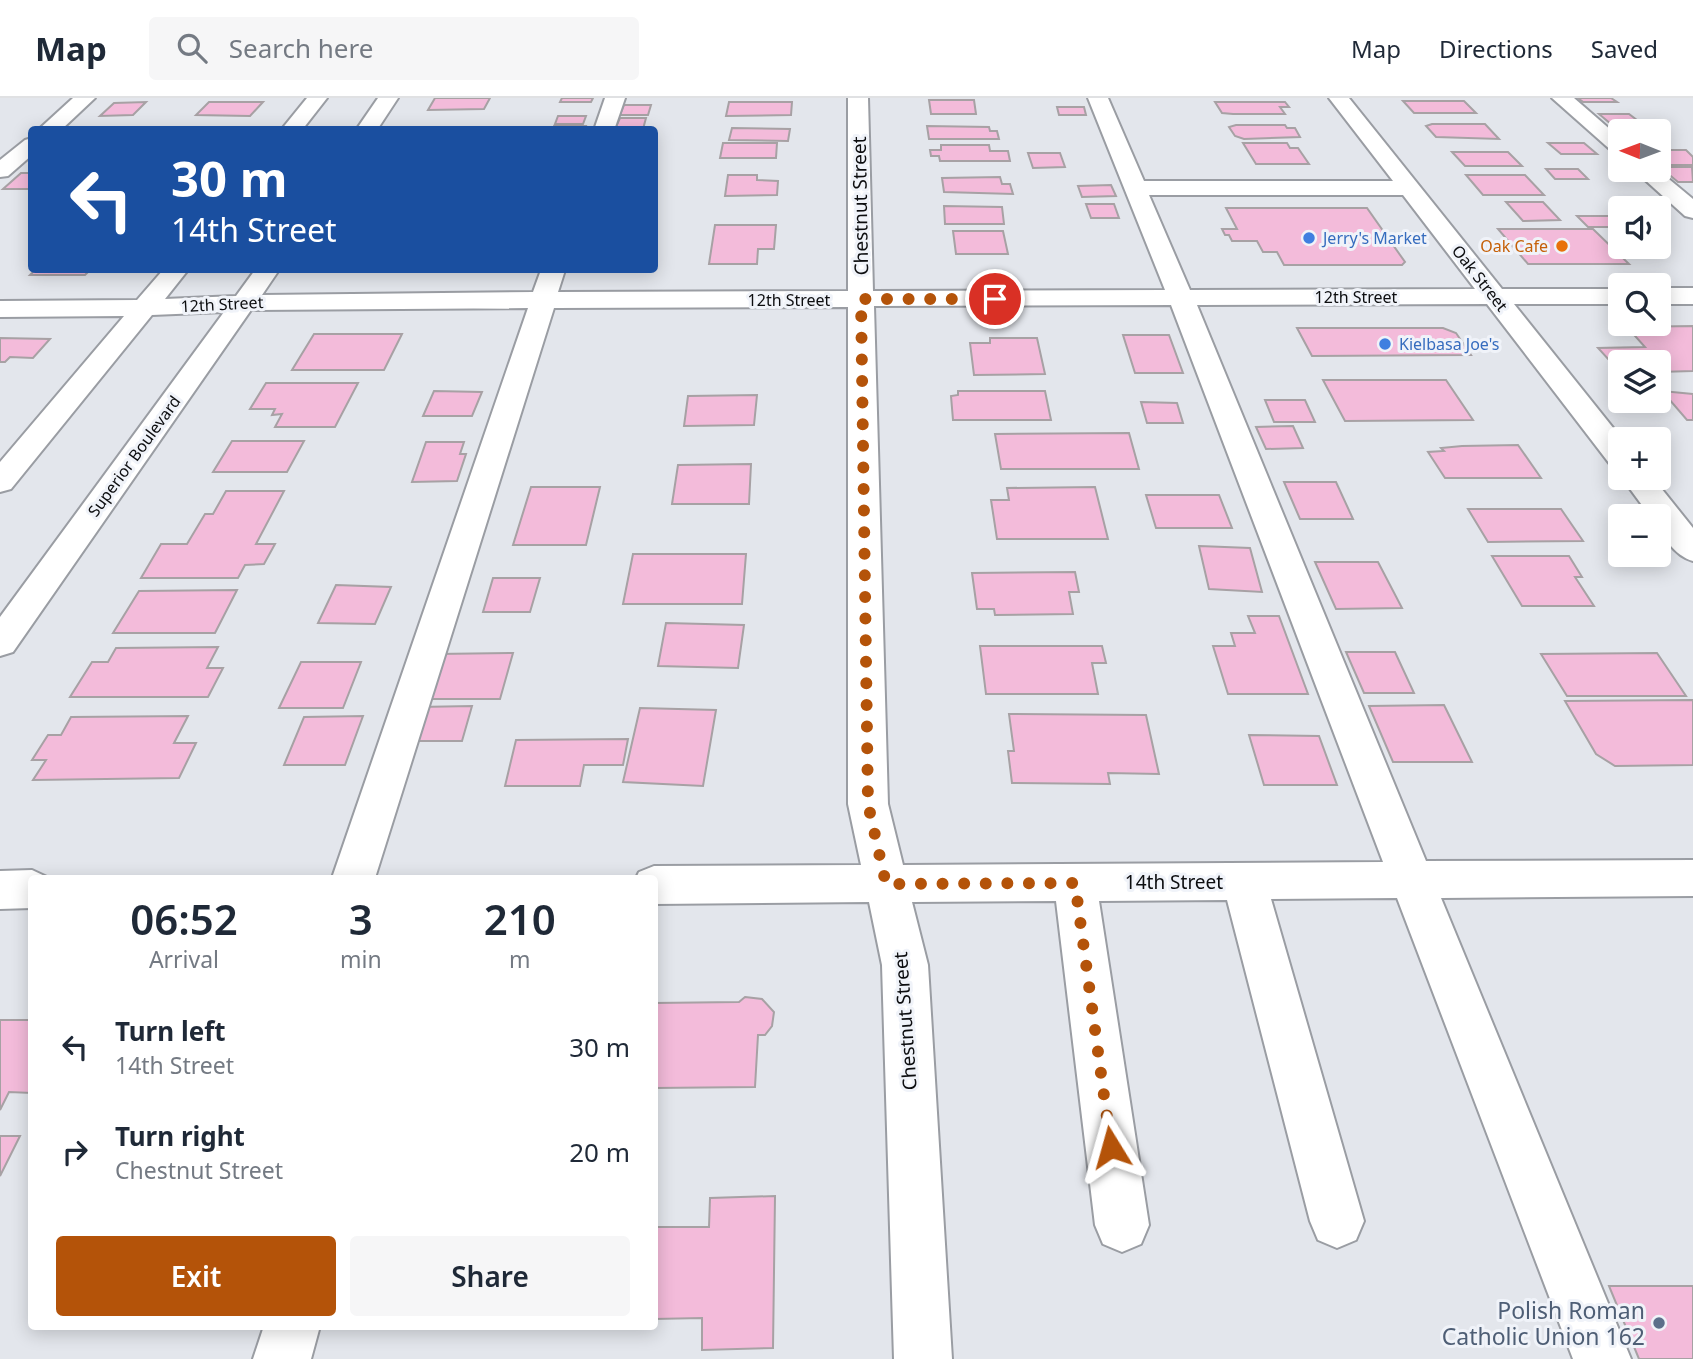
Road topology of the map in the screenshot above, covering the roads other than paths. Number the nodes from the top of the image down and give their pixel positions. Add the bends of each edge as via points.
1 (85, 98) edge
2 (317, 98) edge
3 (388, 98) edge
4 (615, 98) edge
5 (858, 98) edge
6 (1098, 98) edge
7 (1339, 98) edge
8 (1562, 98) edge
9 (53, 126) edge
10 (294, 126) edge
11 (369, 126) edge
12 (605, 126) edge
13 (1608, 138) edge
14 (28, 147) edge
15 (0, 171) edge
16 (1659, 182) edge
17 (1135, 188) junction
18 (1408, 188) junction
19 (1693, 211) edge
20 (173, 273) edge
21 (265, 273) edge
22 (547, 285) edge
23 (1608, 296) edge
24 (1671, 296) edge
25 (1693, 296) edge
26 (1495, 297) junction
27 (1181, 298) junction
28 (861, 299) junction
29 (243, 303) junction
30 (144, 308) junction
31 (0, 309) edge
32 (1608, 442) edge
33 (0, 482) edge
34 (1646, 490) edge
35 (1693, 550) edge
36 (0, 643) edge
37 (355, 875) edge
38 (1693, 878) edge
39 (1412, 880) junction
40 (1244, 882) junction
41 (1075, 883) junction
42 (886, 884) junction
43 (658, 885) edge
44 (0, 890) edge
45 (28, 890) edge
46 (1337, 1221) dead end
47 (1122, 1225) dead end
48 (291, 1330) edge
49 (282, 1359) edge
50 (923, 1359) edge
51 (1602, 1359) edge

1 - 9 street
2 - 10 street
3 - 11 street
4 - 12 street
5 - 28 street, Chestnut Street
6 - 17 street
7 - 18 street, Oak Street
8 - 13 street
14 - 15 street
16 - 19 street
17 - 18 street
17 - 27 street
18 - 26 street, Oak Street
20 - 30 street
21 - 29 street, Superior Boulevard
22 - 28 street, 12th Street
22 - 29 street, 12th Street
22 - 37 street
23 - 26 street, 12th Street
24 - 25 street
26 - 27 street, 12th Street
26 - 32 street, Oak Street
27 - 28 street, 12th Street
27 - 39 street
28 - 42 street, Chestnut Street via 868,804
29 - 30 street, 12th Street
29 - 36 street, Superior Boulevard
30 - 31 street, 12th Street
30 - 33 street
34 - 35 street
38 - 39 street, 14th Street
39 - 40 street, 14th Street
39 - 51 street
40 - 41 street, 14th Street
40 - 46 street
41 - 42 street, 14th Street
41 - 47 street
42 - 43 street, 14th Street
42 - 50 street, Chestnut Street via 905,965
44 - 45 street
48 - 49 street

